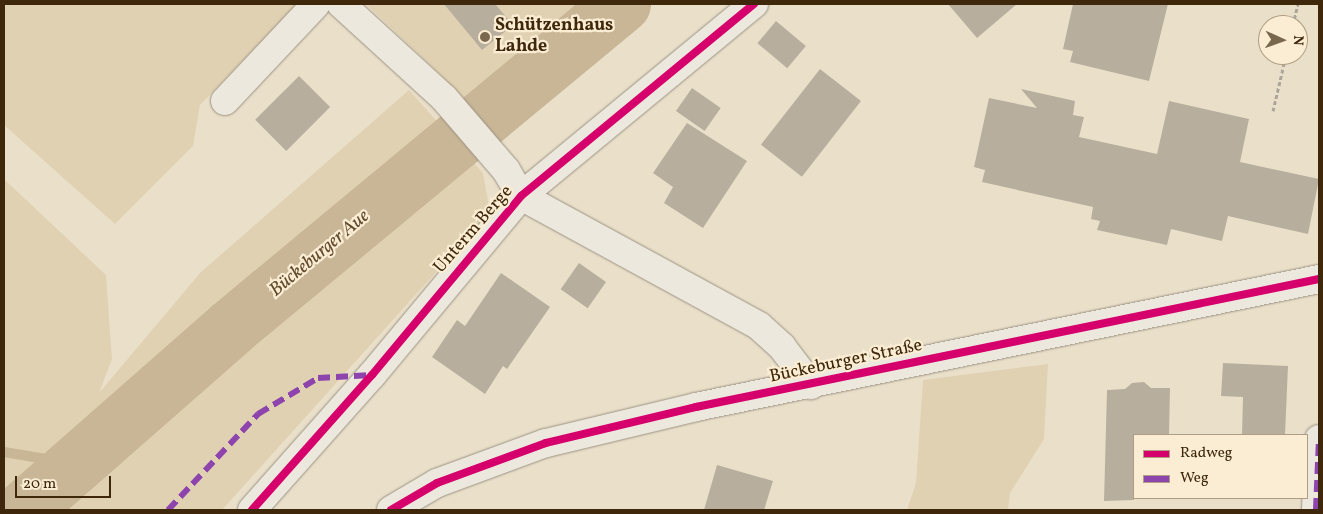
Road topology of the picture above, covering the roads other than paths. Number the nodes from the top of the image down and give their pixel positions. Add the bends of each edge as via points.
1 (316, 4) edge
2 (341, 4) edge
3 (754, 4) edge
4 (225, 101) dead end
5 (521, 196) junction
6 (1319, 279) edge
7 (811, 385) junction
8 (1319, 439) edge
9 (252, 510) edge
10 (391, 510) edge
11 (1316, 510) edge

1 - 4 street
2 - 5 street via 444,98 506,170
3 - 5 street, Unterm Berge
5 - 7 street, Unterm Berge via 759,326 782,347
5 - 9 street, Unterm Berge via 372,374
6 - 7 street, Bückeburger Straße
7 - 10 street, Bückeburger Straße via 696,407 546,443 438,483
8 - 11 street

